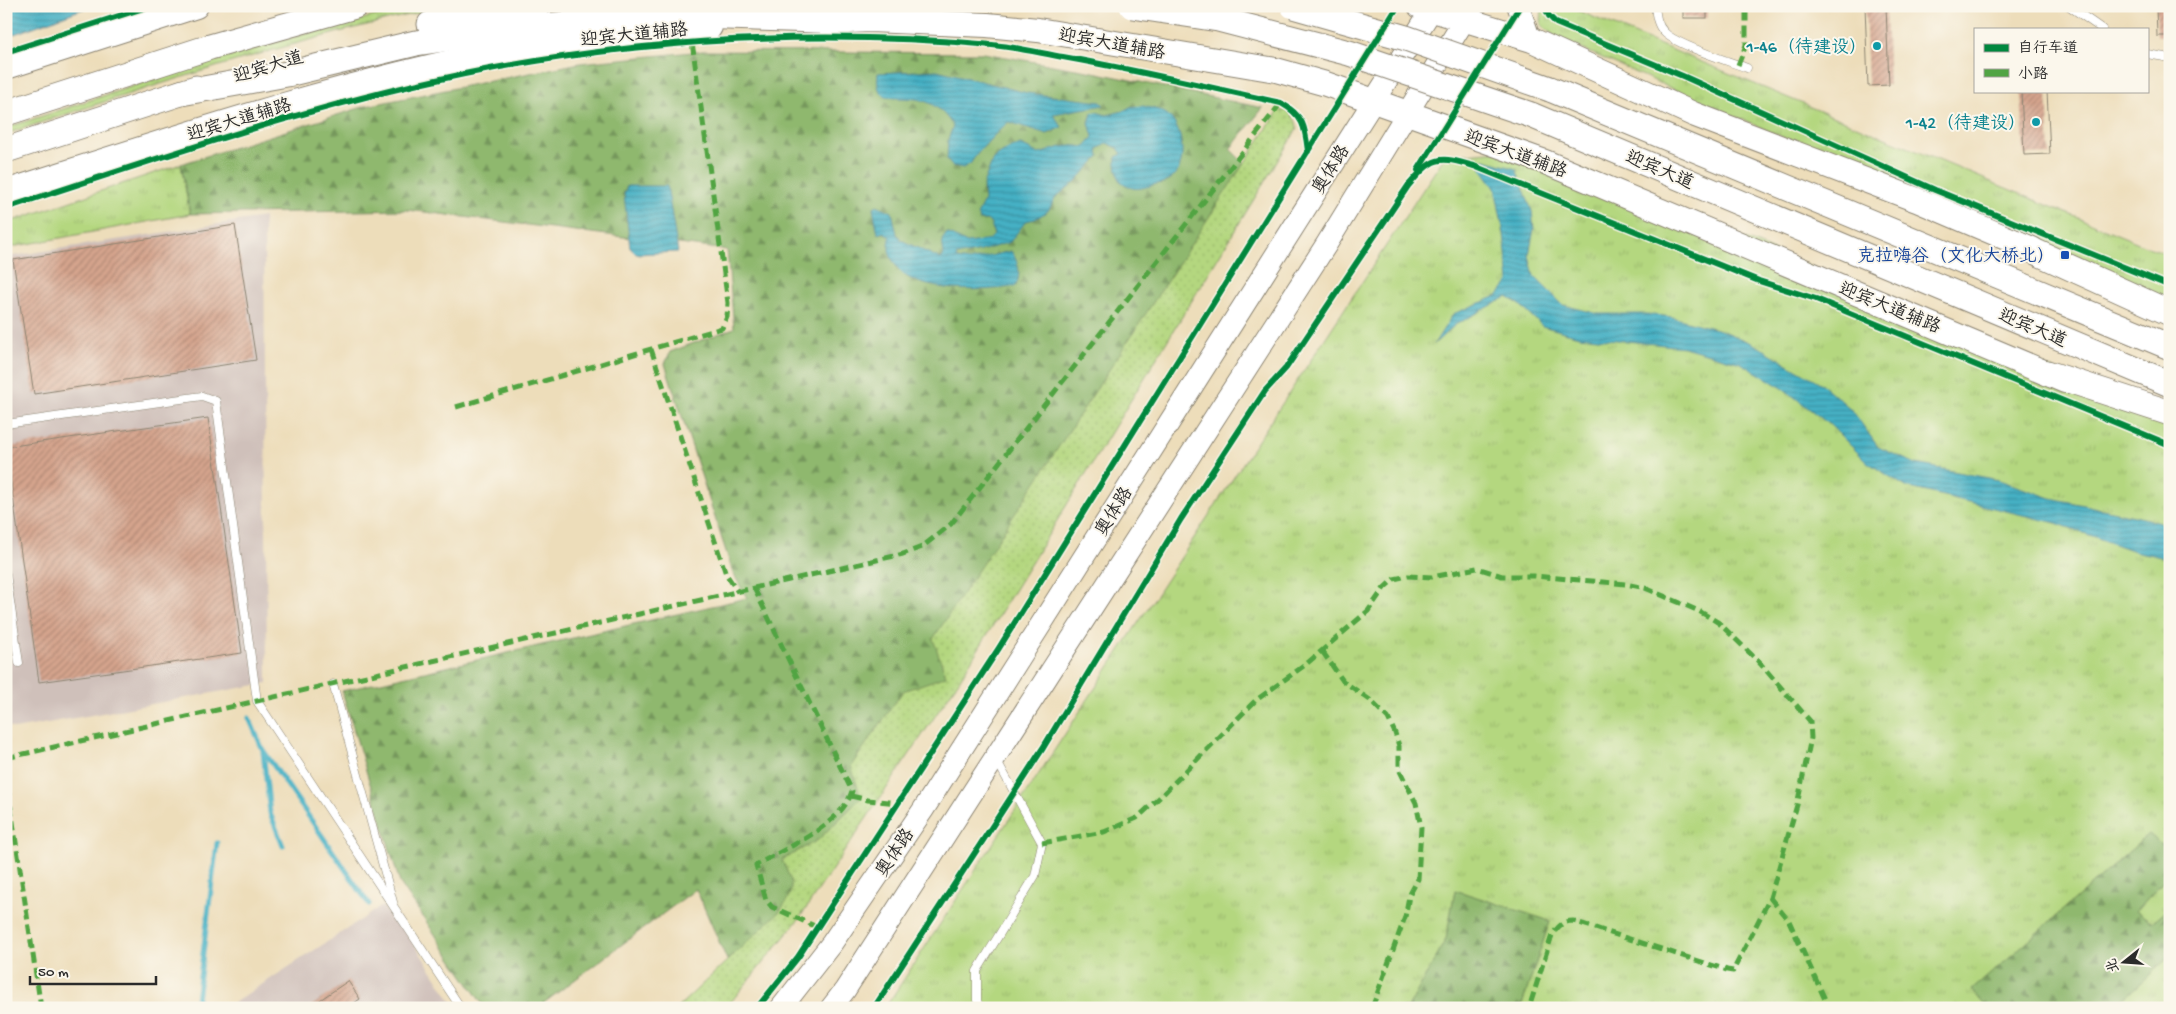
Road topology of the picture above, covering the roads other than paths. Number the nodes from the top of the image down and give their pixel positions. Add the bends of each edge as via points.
1 (196, 6) edge
2 (304, 6) edge
3 (355, 6) edge
4 (537, 6) edge
5 (1132, 6) edge
6 (1294, 6) edge
7 (1518, 6) edge
8 (1655, 6) edge
9 (2069, 6) edge
10 (1429, 7) edge
11 (1469, 13) edge
12 (846, 21) junction
13 (2101, 28) edge
14 (1530, 39) junction
15 (2148, 54) edge
16 (2170, 58) edge
17 (6, 67) edge
18 (1747, 68) dead end
19 (180, 93) junction
20 (1374, 101) junction
21 (6, 113) edge
22 (1406, 113) junction
23 (6, 150) edge
24 (6, 192) edge
25 (2014, 242) junction
26 (2170, 300) edge
27 (2170, 313) edge
28 (2170, 347) edge
29 (2048, 373) junction
30 (2170, 384) edge
31 (2170, 413) edge
32 (6, 424) edge
33 (2170, 425) edge
34 (6, 574) edge
35 (19, 663) dead end
36 (333, 684) dead end
37 (995, 757) junction
38 (395, 909) junction
39 (461, 1008) edge
40 (781, 1008) edge
41 (831, 1008) edge
42 (980, 1008) edge

1 - 17 main road
2 - 21 highway via 93,70
3 - 21 highway, 迎宾大道 via 210,47
4 - 19 highway, 迎宾大道 via 432,24 310,53
5 - 30 highway, 迎宾大道, bridge via 1218,19 1349,53 1531,115
6 - 28 highway, 迎宾大道, bridge via 1406,38 1550,89
7 - 14 main road
8 - 18 lane via 1658,24 1670,36
9 - 13 lane
10 - 11 main road
10 - 20 main road, 奥体路
11 - 14 main road
11 - 22 main road, 奥体路
12 - 19 highway via 699,16 513,29 416,43 287,74
12 - 20 main road, 迎宾大道辅路 via 987,25 1038,30 1276,70
12 - 24 main road, 迎宾大道辅路 via 690,28 509,50 294,101
14 - 25 main road via 1693,114 1917,200
15 - 16 lane
19 - 23 highway, 迎宾大道
20 - 22 main road, 迎宾大道辅路
20 - 40 main road, 奥体路 via 923,810 832,943
22 - 29 main road, 迎宾大道辅路 via 1545,162
22 - 37 main road, 奥体路 via 1322,253
25 - 26 main road
25 - 27 highway
29 - 31 highway
29 - 33 main road, 迎宾大道辅路
32 - 38 lane via 202,396 216,401 257,702
34 - 35 lane
36 - 38 lane
37 - 41 main road, 奥体路
37 - 42 lane via 1042,843 1035,876 977,971
38 - 39 lane

